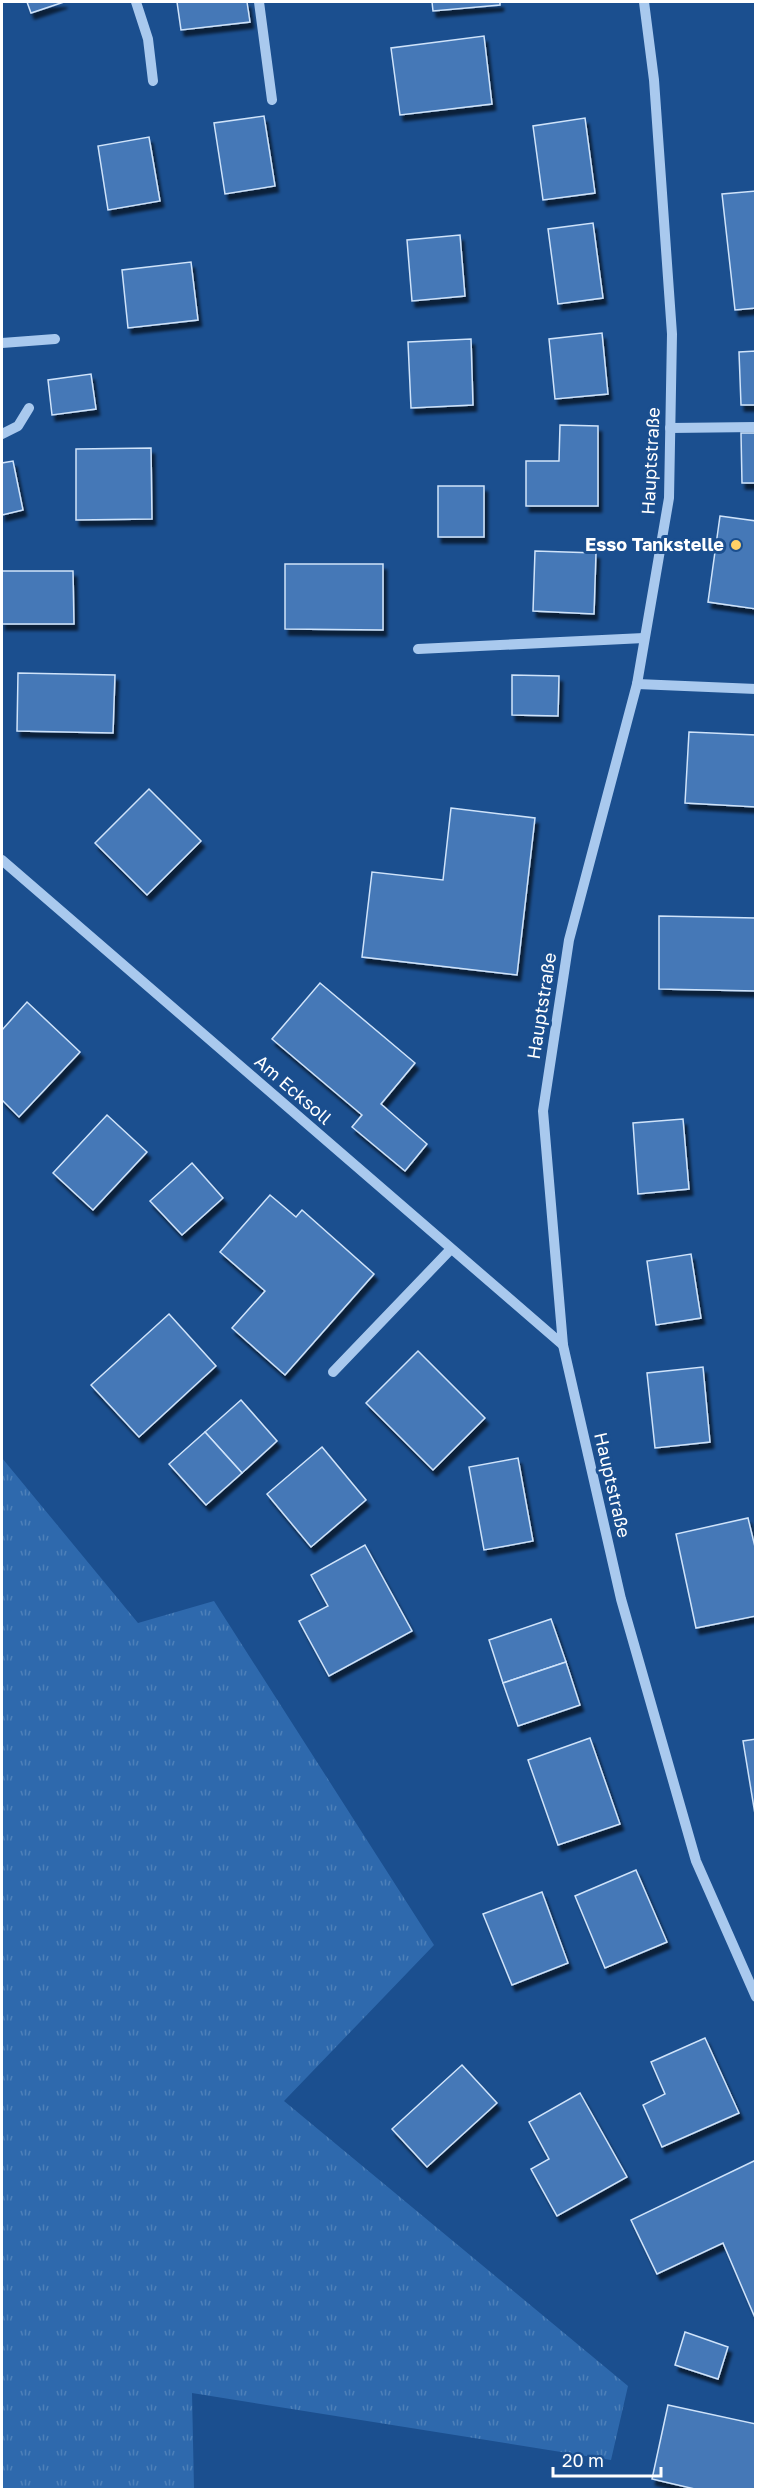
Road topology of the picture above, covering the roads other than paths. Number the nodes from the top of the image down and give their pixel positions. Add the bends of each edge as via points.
1 (136, 2) edge
2 (259, 2) edge
3 (644, 2) edge
4 (153, 81) dead end
5 (272, 100) dead end
6 (54, 339) dead end
7 (2, 343) edge
8 (29, 408) dead end
9 (756, 427) edge
10 (670, 428) junction
11 (2, 434) edge
12 (644, 638) junction
13 (418, 649) dead end
14 (637, 684) junction
15 (756, 689) edge
16 (2, 860) edge
17 (451, 1249) junction
18 (562, 1345) junction
19 (333, 1372) dead end
20 (756, 1997) edge

1 - 4 street via 148,39
2 - 5 street
3 - 10 street, Hauptstraße via 654,80 672,334
6 - 7 street
8 - 11 street via 18,426
9 - 10 street
10 - 12 street, Hauptstraße via 669,498
12 - 13 street
12 - 14 street, Hauptstraße
14 - 15 street
14 - 18 street, Hauptstraße via 569,939 543,1111
16 - 17 street, Am Ecksoll
17 - 18 street, Am Ecksoll
17 - 19 street
18 - 20 street, Hauptstraße via 621,1599 696,1861

